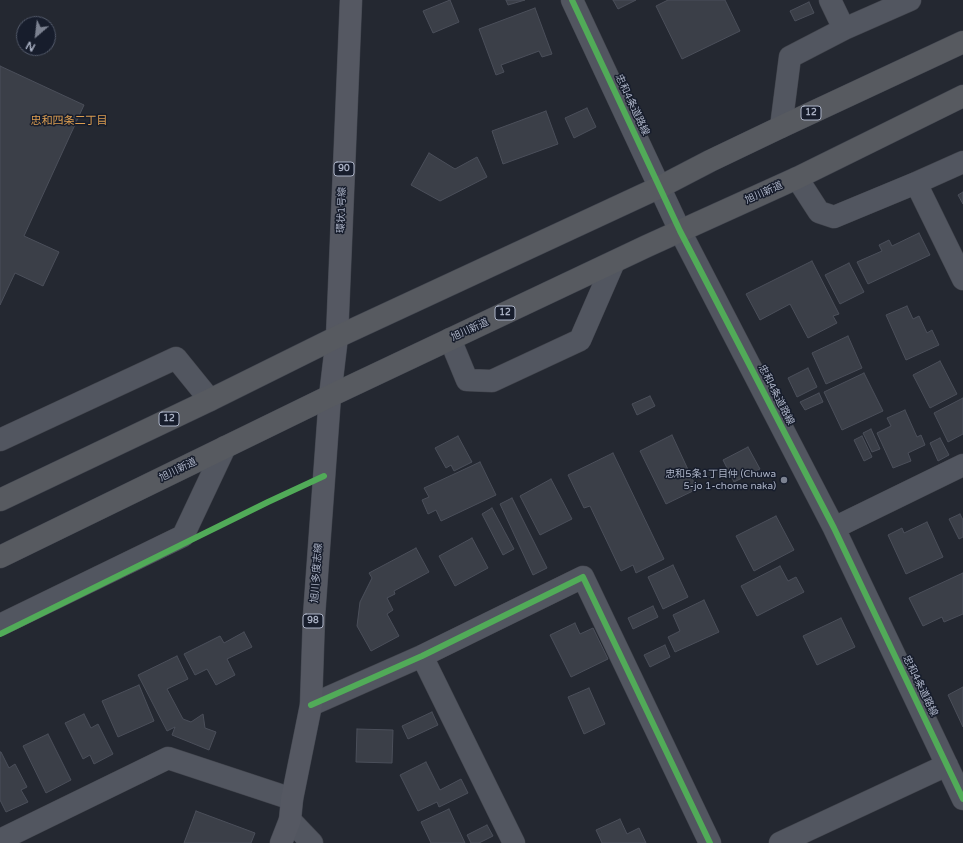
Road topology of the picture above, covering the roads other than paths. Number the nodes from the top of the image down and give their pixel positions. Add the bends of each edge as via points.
1 (351, 0) edge
2 (572, 0) edge
3 (830, 0) edge
4 (910, 0) edge
5 (844, 29) junction
6 (963, 42) edge
7 (963, 96) edge
8 (781, 127) junction
9 (963, 162) edge
10 (797, 178) junction
11 (916, 183) junction
12 (660, 187) junction
13 (680, 231) junction
14 (614, 262) junction
15 (963, 279) edge
16 (337, 337) junction
17 (450, 339) junction
18 (330, 396) junction
19 (210, 400) junction
20 (0, 440) edge
21 (225, 447) junction
22 (963, 465) edge
23 (0, 500) edge
24 (834, 528) junction
25 (0, 557) edge
26 (0, 625) edge
27 (422, 656) junction
28 (311, 705) junction
29 (947, 765) junction
30 (292, 799) junction
31 (963, 799) edge
32 (290, 820) junction
33 (0, 840) edge
34 (281, 843) edge
35 (312, 843) edge
36 (514, 843) edge
37 (710, 843) edge
38 (780, 843) edge

1 - 16 main road, 環状1号線 / 90
2 - 12 street, 忠和4条道路線
3 - 5 street
4 - 5 street
5 - 8 street via 790,57
6 - 8 highway, 12
7 - 10 highway, 旭川新道 / 12
8 - 12 highway, 12
9 - 11 street
10 - 11 street via 819,212 834,217
10 - 13 highway, 旭川新道 / 12
11 - 15 street
12 - 13 street, 忠和4条道路線
12 - 16 highway, 12
13 - 14 highway, 旭川新道 / 12
13 - 24 street, 忠和4条道路線
14 - 17 highway, 旭川新道 / 12
14 - 17 street via 580,340 492,382 468,380
16 - 18 main road, 環状1号線 / 90
16 - 19 highway, 12
17 - 18 highway, 旭川新道 / 12
18 - 21 highway, 旭川新道 / 12
18 - 28 main road, 旭川多度志線 / 98 via 314,616
19 - 20 street via 176,358
19 - 23 highway, 12
21 - 25 highway, 旭川新道 / 12
21 - 26 street via 183,536
22 - 24 street
24 - 29 street, 忠和4条道路線
27 - 28 street
27 - 36 street
27 - 37 street via 583,577
28 - 30 main road, 旭川多度志線 / 98
29 - 31 street, 忠和4条道路線
29 - 38 street
30 - 32 main road, 旭川多度志線 / 98
30 - 33 street via 168,758
32 - 34 main road, 旭川多度志線 / 98
32 - 35 street

